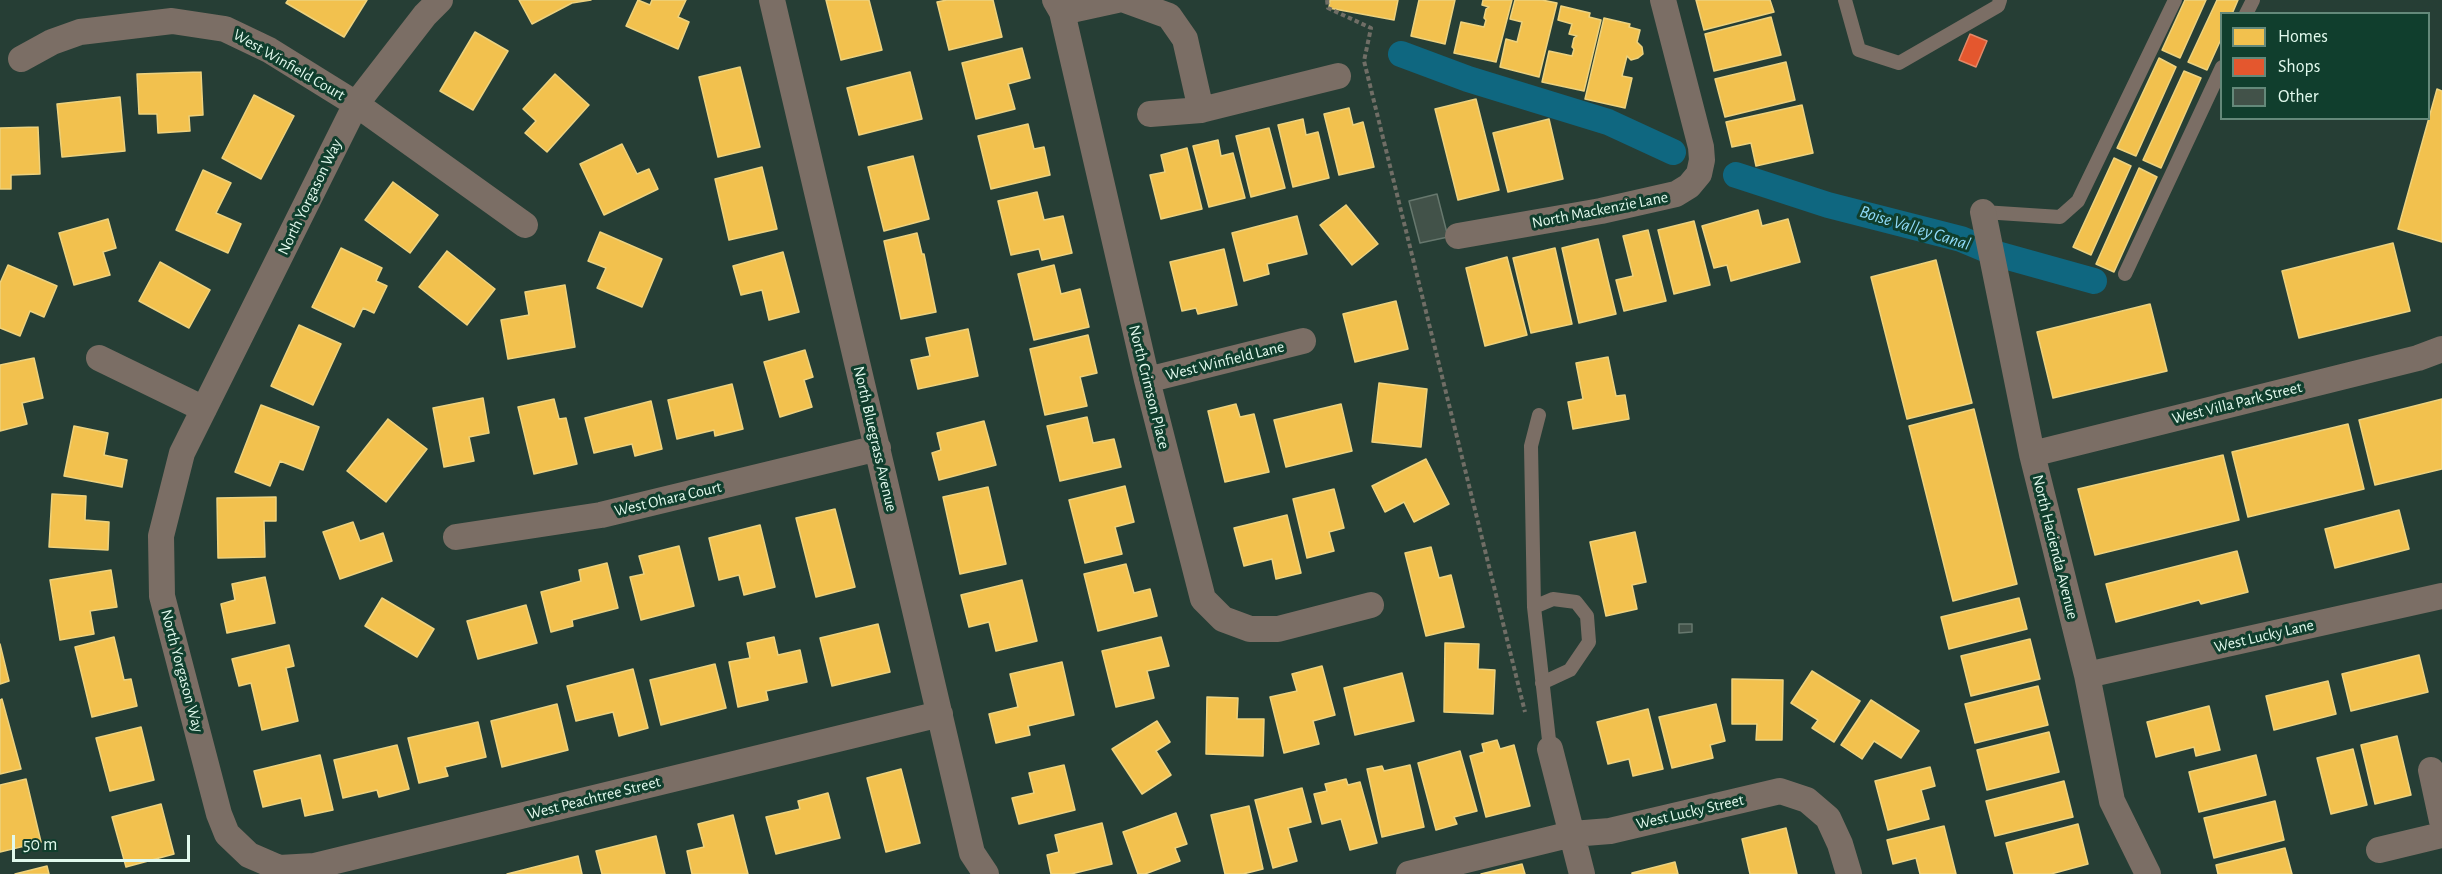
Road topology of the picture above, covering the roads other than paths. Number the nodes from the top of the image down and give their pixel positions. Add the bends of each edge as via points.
1 (440, 0) edge
2 (772, 0) edge
3 (1117, 0) edge
4 (1125, 0) edge
5 (1845, 0) edge
6 (2000, 0) edge
7 (2175, 0) edge
8 (1660, 1) edge
9 (1059, 6) edge
10 (21, 59) dead end
11 (2220, 71) edge
12 (1338, 76) dead end
13 (356, 104) junction
14 (1201, 110) junction
15 (1150, 114) dead end
16 (1983, 212) joint
17 (525, 225) dead end
18 (1458, 236) dead end
19 (2125, 274) dead end
20 (1303, 341) dead end
21 (2442, 349) edge
22 (99, 358) dead end
23 (1147, 380) junction
24 (204, 409) junction
25 (1539, 415) dead end
26 (878, 448) junction
27 (2032, 454) junction
28 (456, 537) dead end
29 (2442, 596) edge
30 (1371, 605) dead end
31 (1534, 607) junction
32 (2086, 675) junction
33 (1542, 683) junction
34 (940, 714) junction
35 (1550, 749) joint
36 (2431, 770) dead end
37 (2442, 821) edge
38 (1572, 834) junction
39 (2442, 835) edge
40 (2379, 850) dead end
41 (249, 855) joint
42 (986, 874) edge
43 (1409, 874) edge
44 (1582, 874) edge
45 (1849, 874) edge
46 (2148, 874) edge

1 - 13 street, North Yorgason Way
2 - 26 street, North Bluegrass Avenue
3 - 9 street
4 - 14 street via 1169,16 1185,39
5 - 6 lane via 1859,50 1899,63 1998,6
7 - 16 lane via 2078,201 2060,217
8 - 18 street, North Mackenzie Lane via 1701,147 1698,174 1689,186 1676,194 1601,211
9 - 23 street, North Crimson Place
10 - 13 street, West Winfield Court via 80,32 172,21 225,28 269,50
11 - 19 lane
12 - 14 street
13 - 17 street, West Winfield Court
13 - 24 street, North Yorgason Way
14 - 15 street
16 - 27 street, North Hacienda Avenue
20 - 23 street, West Winfield Lane
21 - 27 street, West Villa Park Street
22 - 24 street
23 - 30 street, North Crimson Place via 1203,599 1223,619 1250,629 1278,629
24 - 41 street, North Yorgason Way via 182,453 161,536 162,596 219,814 227,834
25 - 31 lane via 1531,446
26 - 28 street, West Ohara Court via 601,515
26 - 34 street, North Bluegrass Avenue
27 - 32 street, North Hacienda Avenue
29 - 32 street, West Lucky Lane
31 - 33 lane
31 - 33 lane via 1553,599 1576,602 1587,616 1589,642 1570,670
32 - 46 street, North Hacienda Avenue via 2112,801
33 - 35 lane
34 - 41 street, West Peachtree Street via 315,866 279,868
34 - 42 street, North Bluegrass Avenue via 972,853
35 - 38 street
36 - 37 street
38 - 43 street
38 - 44 street
38 - 45 street, West Lucky Street via 1610,831 1780,791 1807,800 1828,818
39 - 40 street

